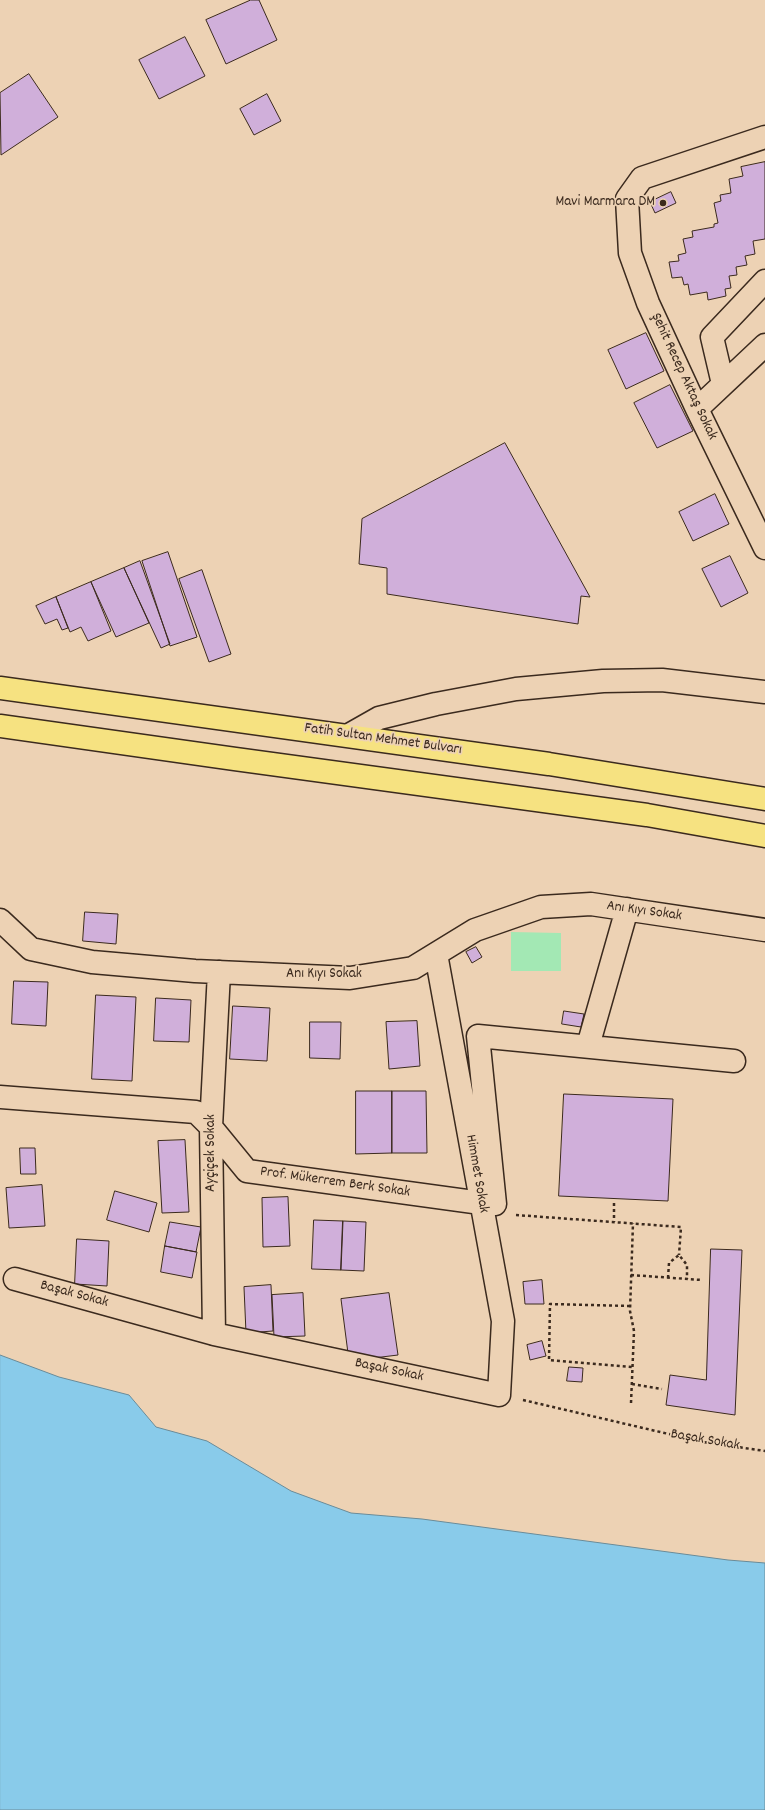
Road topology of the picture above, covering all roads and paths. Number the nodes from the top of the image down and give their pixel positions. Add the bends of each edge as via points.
1 (765, 137) edge
2 (765, 280) edge
3 (765, 345) edge
4 (723, 384) junction
5 (696, 409) junction
6 (765, 548) edge
7 (0, 688) edge
8 (765, 692) edge
9 (0, 726) edge
10 (349, 735) junction
11 (765, 799) edge
12 (765, 836) edge
13 (627, 909) junction
14 (0, 920) edge
15 (765, 930) edge
16 (436, 954) junction
17 (218, 972) junction
18 (588, 1046) junction
19 (734, 1061) dead end
20 (0, 1097) edge
21 (211, 1127) junction
22 (614, 1203) dead end
23 (488, 1208) junction
24 (614, 1222) junction
25 (633, 1223) junction
26 (679, 1255) junction
27 (631, 1275) junction
28 (668, 1278) junction
29 (15, 1279) dead end
30 (687, 1279) junction
31 (702, 1280) dead end
32 (630, 1306) junction
33 (214, 1334) junction
34 (633, 1367) junction
35 (632, 1384) junction
36 (662, 1389) dead end
37 (499, 1394) junction
38 (631, 1403) dead end
39 (765, 1451) edge

1 - 5 street, Şehit Recep Aktaş Sokak via 642,178 627,199 630,253 648,303
2 - 4 street via 712,337
3 - 4 street
4 - 5 street
5 - 6 street, Şehit Recep Aktaş Sokak
7 - 10 main road, Fatih Sultan Mehmet Bulvarı
8 - 10 street via 662,680 603,681 516,689 378,718
9 - 12 main road via 235,760 647,814
10 - 11 main road, Fatih Sultan Mehmet Bulvarı
13 - 15 street, Anı Kıyı Sokak
13 - 16 street, Anı Kıyı Sokak via 592,904 541,907 475,930
13 - 18 street
14 - 17 street, Anı Kıyı Sokak via 31,949 92,962
16 - 17 street, Anı Kıyı Sokak via 413,968 350,978
16 - 23 street, Himmet Sokak
17 - 21 street, Ayçiçek Sokak
18 - 19 street
18 - 23 street via 478,1036
20 - 21 street, Prof. Mükerrem Berk Sokak via 196,1112
21 - 23 street, Prof. Mükerrem Berk Sokak via 247,1171
21 - 33 street, Ayçiçek Sokak
22 - 24 path
23 - 24 path
23 - 37 street, Himmet Sokak via 503,1321
24 - 25 path
25 - 26 path via 681,1227
25 - 27 path
26 - 28 path via 669,1263
26 - 30 path via 687,1265
27 - 28 path
27 - 32 path
28 - 30 path
29 - 33 street, Başak Sokak
30 - 31 path
32 - 34 path via 634,1331
32 - 34 path via 550,1304 549,1360
33 - 37 street, Başak Sokak
34 - 35 path
35 - 36 path
35 - 38 path
37 - 39 path, Başak Sokak via 703,1442

